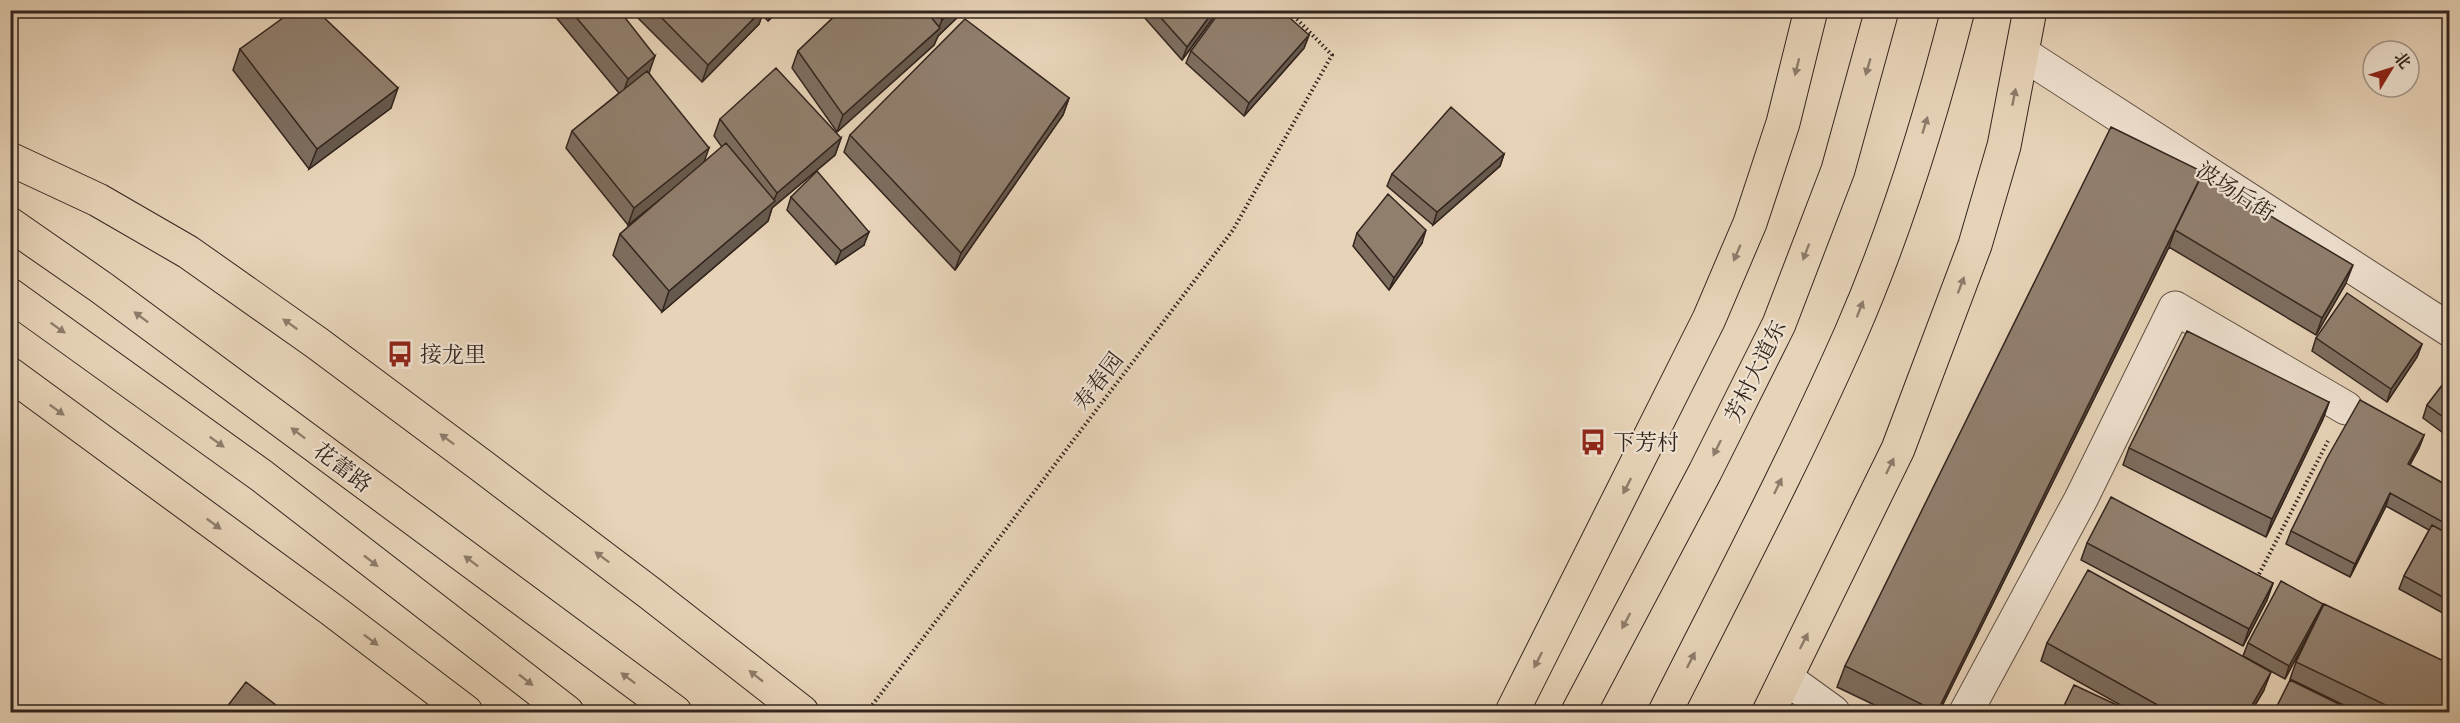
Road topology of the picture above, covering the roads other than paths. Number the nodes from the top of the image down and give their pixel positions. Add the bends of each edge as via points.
1 (1811, 10) edge
2 (1882, 10) edge
3 (1958, 10) edge
4 (2030, 10) edge
5 (2022, 53) junction
6 (10, 159) edge
7 (10, 224) edge
8 (10, 295) edge
9 (2450, 330) edge
10 (10, 374) edge
11 (2346, 408) road end
12 (2081, 499) junction
13 (2112, 513) edge
14 (1786, 678) junction
15 (466, 712) edge
16 (567, 712) edge
17 (675, 712) edge
18 (802, 712) edge
19 (1512, 712) edge
20 (1578, 712) edge
21 (1665, 712) edge
22 (1769, 712) edge
23 (1833, 712) edge
24 (1966, 712) edge

1 -> 19 main road via 1783,123 1750,223 1709,320
2 -> 20 main road, 芳村大道东 via 1838,170 1779,324
21 -> 3 main road via 1851,332 1921,140
4 - 5 main road
5 - 9 street, 波场后街
14 -> 5 main road via 1898,449 1967,267 2004,146
18 -> 6 main road via 318,343 188,252 98,200
17 -> 7 main road, 花蕾路 via 112,295
8 -> 16 main road via 262,476
10 -> 15 main road
11 - 12 street via 2175,308
12 - 13 street
12 - 24 street
14 - 22 main road
14 - 23 street

